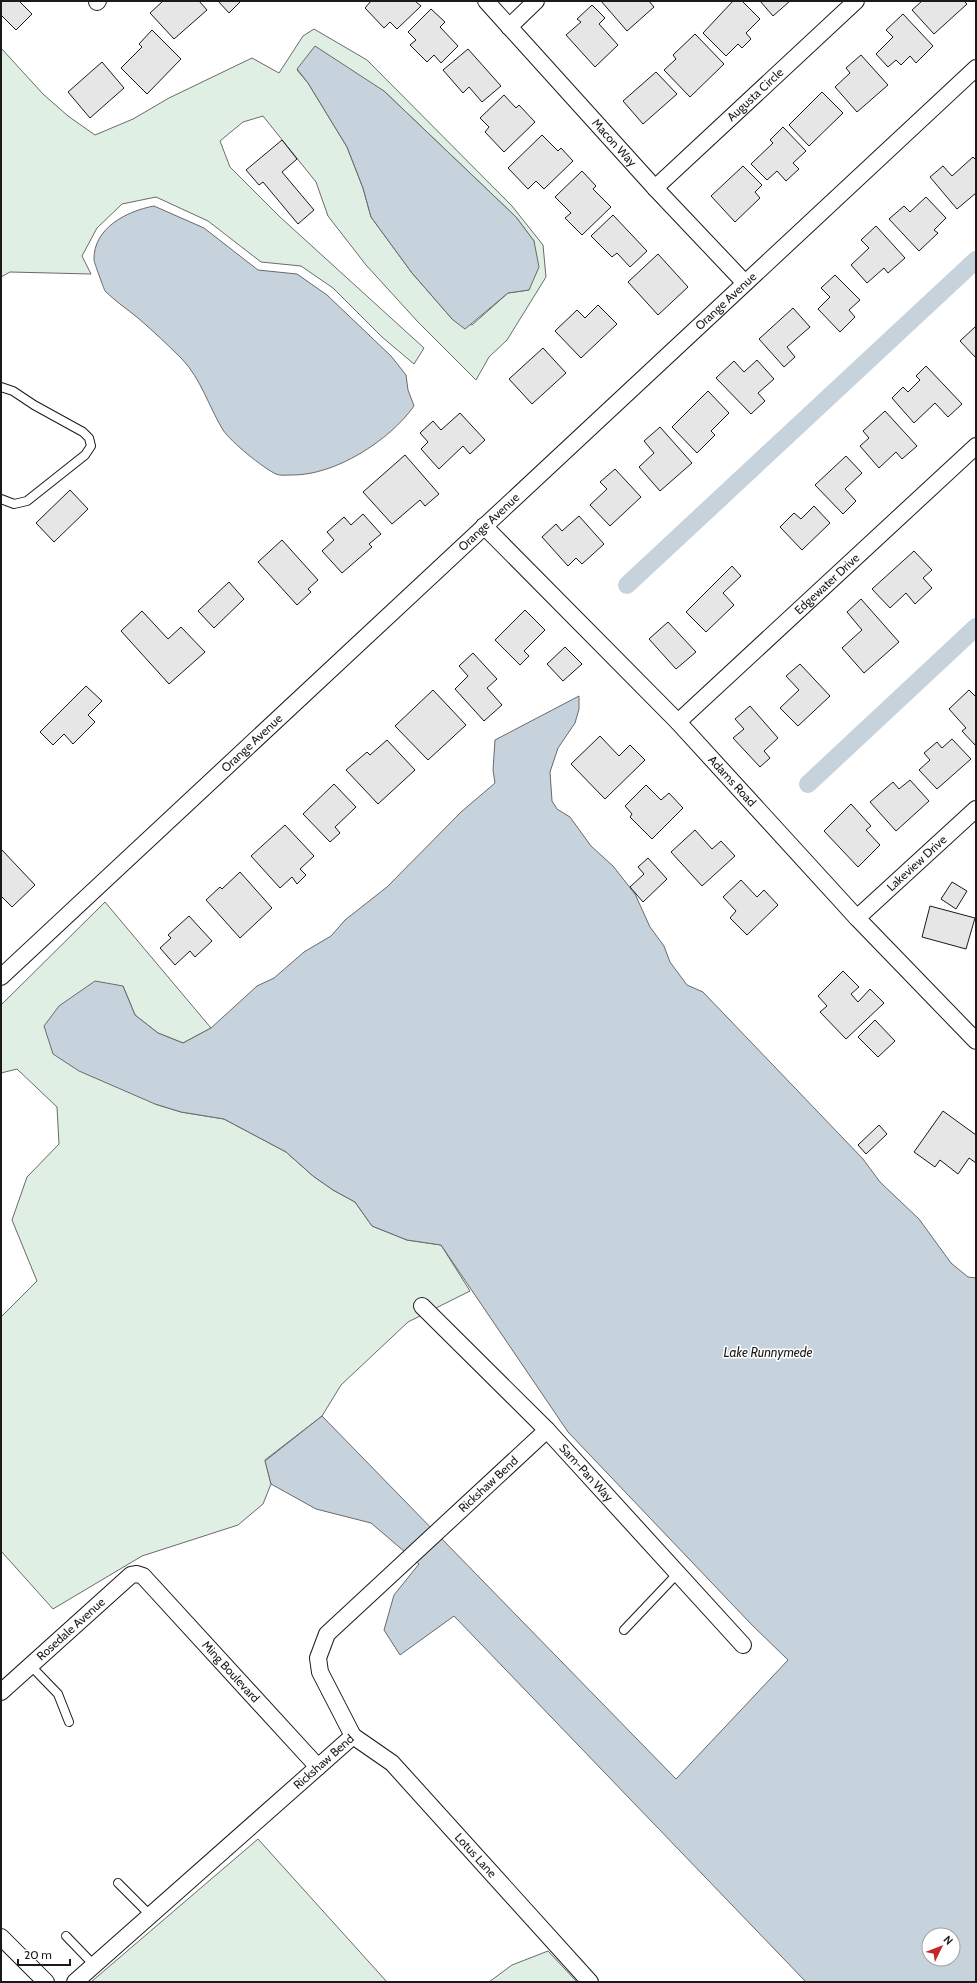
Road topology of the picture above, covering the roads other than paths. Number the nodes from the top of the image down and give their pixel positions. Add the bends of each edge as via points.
1 (486, 1) edge
2 (536, 1) edge
3 (856, 1) edge
4 (509, 27) junction
5 (976, 68) edge
6 (655, 188) junction
7 (745, 283) junction
8 (1, 387) edge
9 (976, 446) edge
10 (1, 499) edge
11 (484, 526) junction
12 (678, 722) junction
13 (976, 809) edge
14 (857, 918) junction
15 (1, 977) edge
16 (976, 1042) edge
17 (422, 1306) dead end
18 (547, 1430) junction
19 (678, 1573) junction
20 (142, 1576) joint
21 (624, 1630) dead end
22 (743, 1645) dead end
23 (30, 1665) junction
24 (1, 1692) edge
25 (69, 1722) dead end
26 (353, 1736) junction
27 (318, 1767) junction
28 (118, 1883) dead end
29 (150, 1915) junction
30 (66, 1936) dead end
31 (1, 1937) edge
32 (94, 1965) junction
33 (46, 1982) edge
34 (75, 1982) edge
35 (590, 1982) edge

1 - 4 street, Macon Way
2 - 4 street
3 - 6 street, Augusta Circle
4 - 6 street, Macon Way
5 - 7 street, Orange Avenue
6 - 7 street, Macon Way
7 - 11 street, Orange Avenue
8 - 10 lane via 13,391 83,432 89,438 91,446 85,455 27,502 14,504
9 - 12 street, Edgewater Drive
11 - 12 street, Adams Road
11 - 15 street, Orange Avenue
12 - 14 street, Adams Road
13 - 14 street, Lakeview Drive
14 - 16 street, Adams Road
17 - 18 street, Sam-Pan Way
18 - 19 street, Sam-Pan Way
18 - 26 street, Rickshaw Bend via 326,1634 318,1658 320,1672
19 - 21 lane
19 - 22 street, Sam-Pan Way
20 - 23 street, Rosedale Avenue via 131,1575
20 - 27 street, Ming Boulevard
23 - 24 street, Rosedale Avenue
23 - 25 lane via 58,1694
26 - 27 street, Rickshaw Bend
26 - 35 street, Lotus Lane via 392,1763
27 - 29 street, Rickshaw Bend
28 - 29 lane
29 - 32 street, Rickshaw Bend
30 - 32 lane
31 - 33 street
32 - 34 street, Rickshaw Bend

